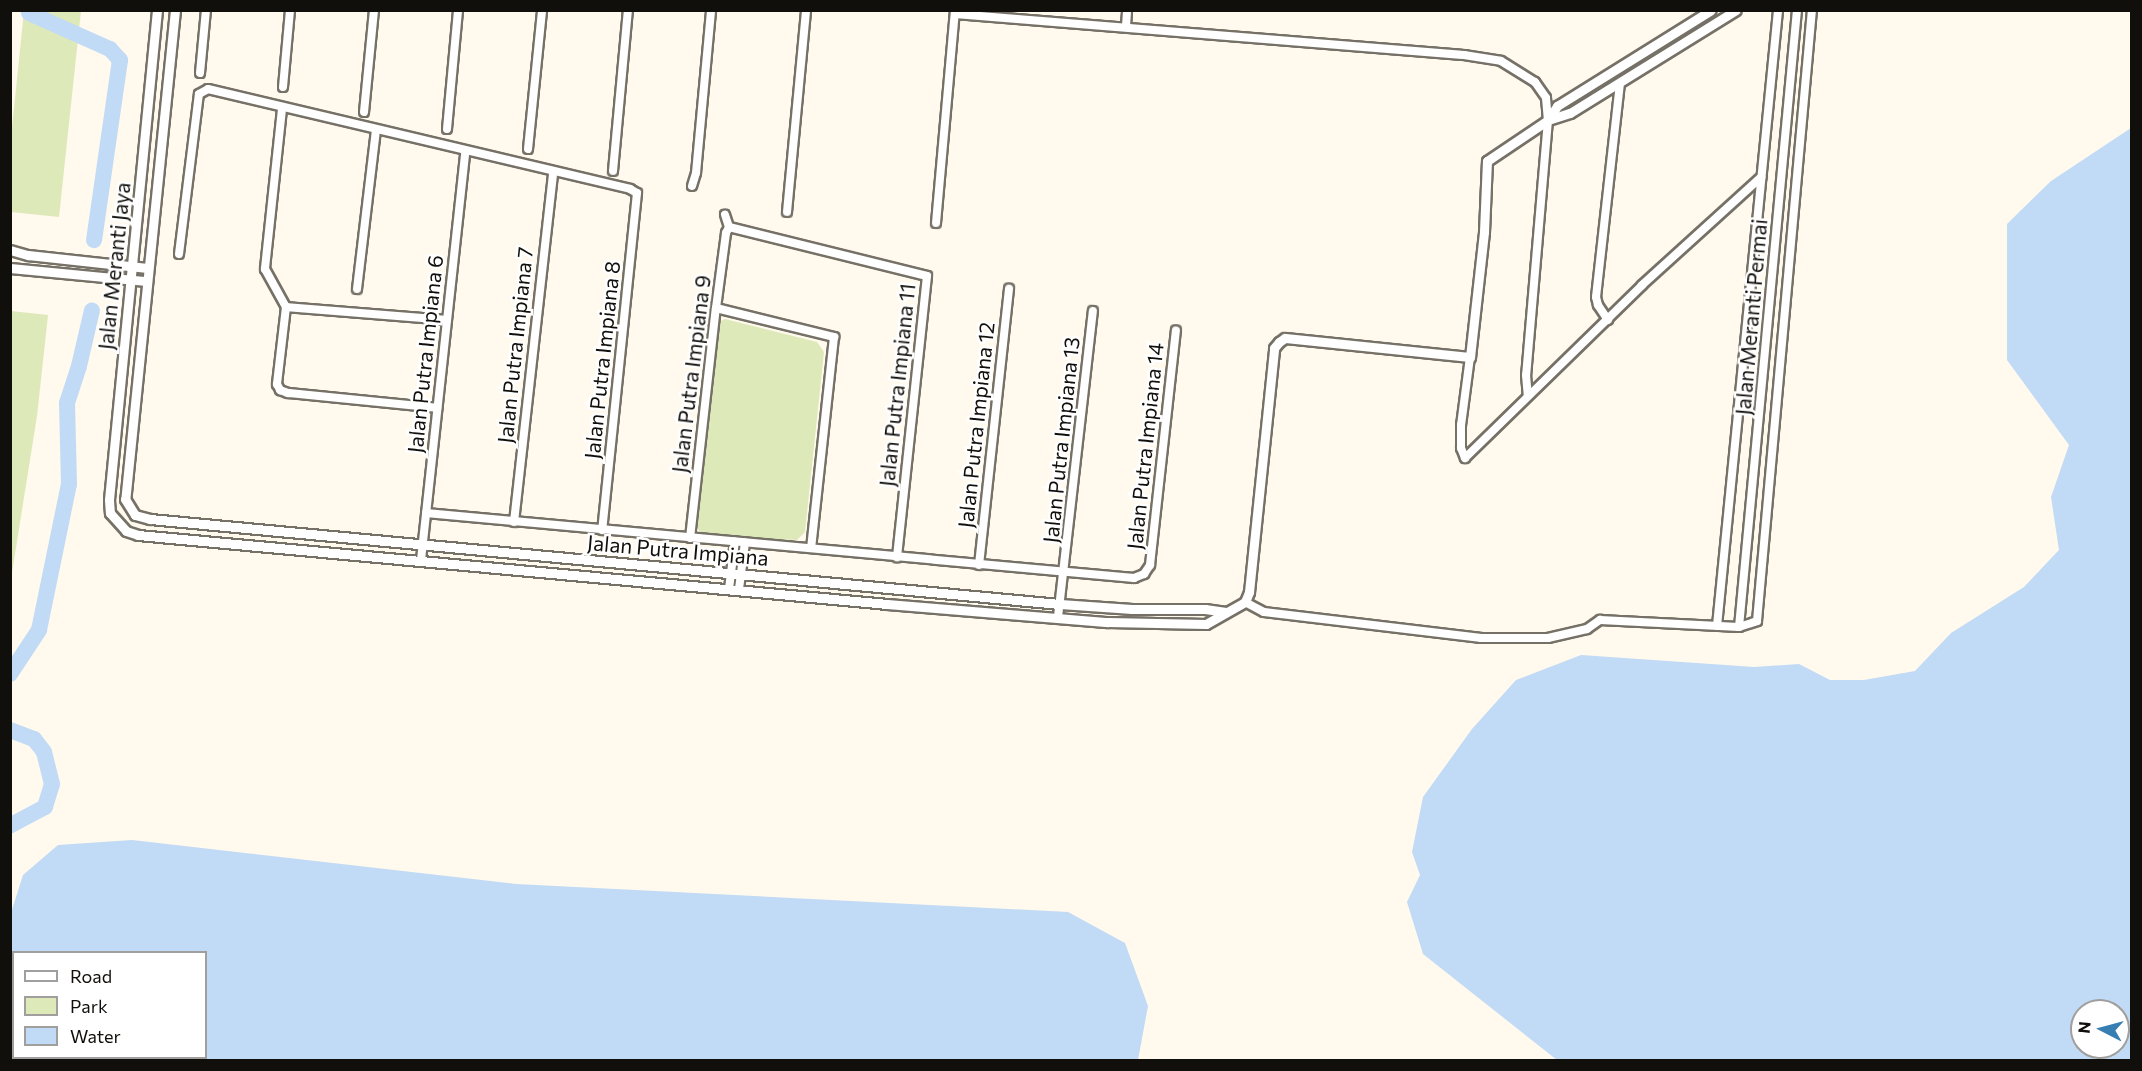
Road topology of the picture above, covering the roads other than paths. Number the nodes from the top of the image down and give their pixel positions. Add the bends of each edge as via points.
1 (157, 10) edge
2 (176, 10) edge
3 (206, 10) edge
4 (290, 10) edge
5 (374, 10) edge
6 (458, 10) edge
7 (542, 10) edge
8 (628, 10) edge
9 (711, 10) edge
10 (806, 10) edge
11 (1127, 10) edge
12 (1712, 10) edge
13 (1736, 10) edge
14 (1778, 10) edge
15 (1797, 10) edge
16 (1812, 10) edge
17 (955, 12) edge
18 (1126, 26) junction
19 (200, 73) dead end
20 (1620, 83) junction
21 (283, 87) dead end
22 (282, 109) junction
23 (364, 112) dead end
24 (1548, 120) junction
25 (447, 129) dead end
26 (375, 130) junction
27 (528, 149) dead end
28 (465, 152) junction
29 (613, 171) dead end
30 (553, 172) junction
31 (1761, 177) junction
32 (692, 186) dead end
33 (787, 212) dead end
34 (725, 215) dead end
35 (936, 223) dead end
36 (729, 227) junction
37 (10, 250) edge
38 (179, 254) dead end
39 (132, 266) junction
40 (10, 268) edge
41 (147, 268) junction
42 (130, 280) junction
43 (146, 281) junction
44 (357, 289) dead end
45 (1009, 289) dead end
46 (286, 307) junction
47 (716, 308) junction
48 (1093, 311) dead end
49 (447, 320) junction
50 (1608, 320) junction
51 (1176, 330) dead end
52 (1470, 357) junction
53 (1528, 396) junction
54 (437, 408) junction
55 (129, 509) joint
56 (426, 513) junction
57 (117, 522) joint
58 (514, 522) junction
59 (602, 530) junction
60 (690, 537) junction
61 (735, 541) junction
62 (745, 542) junction
63 (423, 544) junction
64 (811, 548) junction
65 (897, 557) junction
66 (421, 560) junction
67 (979, 565) junction
68 (1065, 572) junction
69 (736, 574) junction
70 (734, 589) junction
71 (1245, 602) junction
72 (1060, 604) junction
73 (1226, 612) junction
74 (1058, 617) junction
75 (1717, 626) junction
76 (1739, 627) junction

1 - 39 street, Jalan Meranti Jaya
2 - 41 street, Jalan Meranti Jaya
3 - 19 street
4 - 21 street
5 - 23 street
6 - 25 street
7 - 27 street
8 - 29 street
9 - 32 street
10 - 33 street
11 - 18 street
12 - 24 street via 1557,106
13 - 20 street
14 - 31 street
15 - 76 street, Jalan Meranti Permai
16 - 76 street, Jalan Meranti Permai via 1757,621
17 - 18 street
17 - 35 street
18 - 24 street via 1501,61 1535,82 1546,98
20 - 24 street via 1570,113
20 - 50 street via 1596,297
22 - 26 street
22 - 38 street via 202,90 199,94
22 - 46 street via 265,269
24 - 52 street via 1487,161 1484,232
24 - 53 street via 1526,375
26 - 28 street
26 - 44 street
28 - 30 street
28 - 49 street, Jalan Putra Impiana 6
30 - 58 street, Jalan Putra Impiana 7
30 - 59 street, Jalan Putra Impiana 8 via 637,193
31 - 50 street
31 - 75 street
34 - 36 street
36 - 47 street, Jalan Putra Impiana 9
36 - 65 street, Jalan Putra Impiana 11 via 927,276
37 - 39 street
39 - 41 street
39 - 42 street, Jalan Meranti Jaya
40 - 42 street
41 - 43 street, Jalan Meranti Jaya
42 - 43 street
42 - 57 street, Jalan Meranti Jaya via 109,500 110,513
43 - 55 street, Jalan Meranti Jaya via 125,499
45 - 67 street, Jalan Putra Impiana 12
46 - 49 street
46 - 54 street via 277,384 280,390
47 - 60 street, Jalan Putra Impiana 9
47 - 64 street via 834,337
48 - 68 street, Jalan Putra Impiana 13
49 - 54 street, Jalan Putra Impiana 6
50 - 53 street
51 - 68 street, Jalan Putra Impiana 14 via 1150,565 1144,574 1134,578
52 - 53 street via 1461,425 1465,459
52 - 71 street via 1285,338 1279,342 1274,348 1253,561
54 - 56 street, Jalan Putra Impiana 6
55 - 63 street, Jalan Putra Impiana via 150,519
56 - 58 street
56 - 63 street, Jalan Putra Impiana 6
57 - 66 street, Jalan Putra Impiana via 138,535
58 - 59 street
59 - 60 street
60 - 61 street
61 - 62 street
61 - 69 street
62 - 64 street
62 - 69 street
63 - 66 street, Jalan Putra Impiana 6
63 - 69 street, Jalan Putra Impiana
64 - 65 street
65 - 67 street
66 - 70 street, Jalan Putra Impiana
67 - 68 street
68 - 72 street, Jalan Putra Impiana 13
69 - 70 street
69 - 72 street, Jalan Putra Impiana
70 - 74 street, Jalan Putra Impiana
71 - 73 street
71 - 75 street via 1264,612 1481,638 1548,638 1587,629 1600,620
72 - 73 street, Jalan Putra Impiana
72 - 74 street, Jalan Putra Impiana 13
73 - 74 street, Jalan Putra Impiana via 1206,624
75 - 76 street

